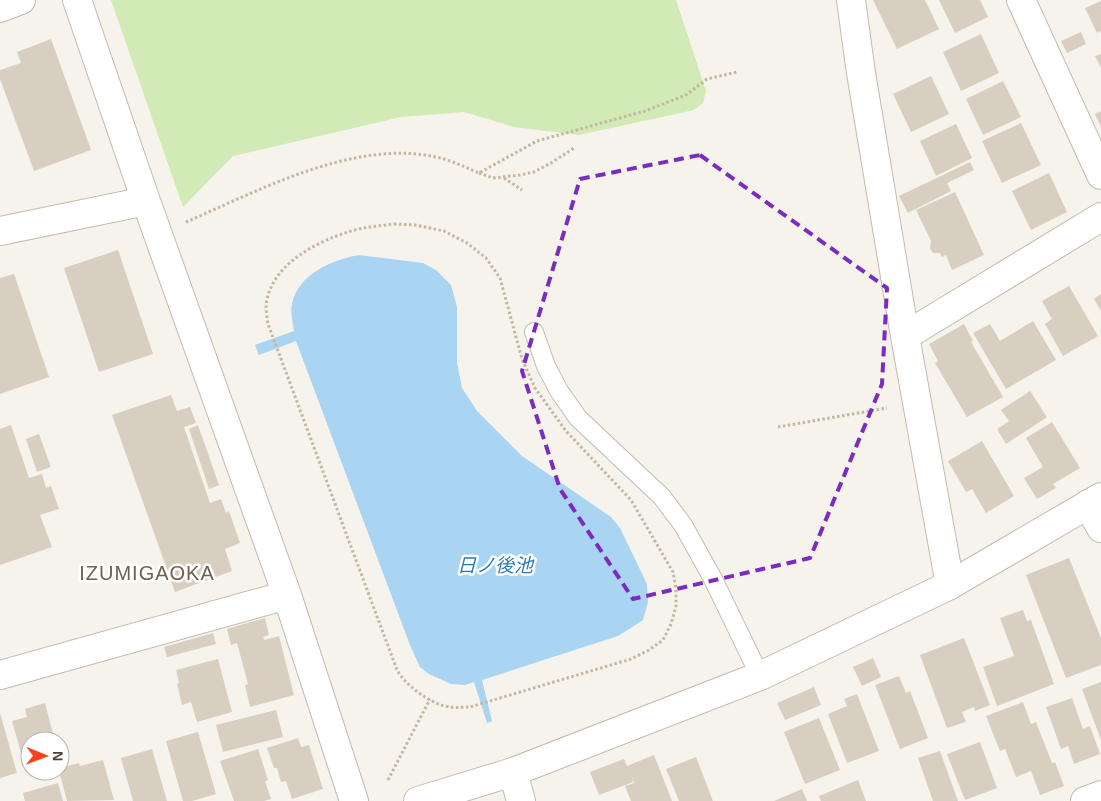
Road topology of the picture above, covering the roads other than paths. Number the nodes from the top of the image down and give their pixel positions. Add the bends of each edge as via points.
1 (21, 0) edge
2 (77, 0) edge
3 (851, 0) edge
4 (1021, 0) edge
5 (0, 8) edge
6 (1101, 175) edge
7 (146, 201) junction
8 (1101, 217) edge
9 (0, 231) edge
10 (534, 332) dead end
11 (905, 336) junction
12 (1095, 500) edge
13 (1101, 528) edge
14 (950, 585) junction
15 (287, 595) junction
16 (2, 669) edge
17 (760, 676) junction
18 (513, 772) junction
19 (1101, 795) edge
20 (354, 801) edge
21 (418, 801) edge
22 (521, 801) edge
23 (1085, 801) edge

1 - 5 street
2 - 7 street
3 - 11 street
4 - 6 street
7 - 9 street
7 - 15 street
8 - 11 street
10 - 17 lane via 559,392 578,418 662,497 683,525
11 - 14 street
12 - 13 street
12 - 14 street
14 - 17 street
15 - 16 street
15 - 20 street
17 - 18 street
18 - 21 street
18 - 22 street
19 - 23 street

